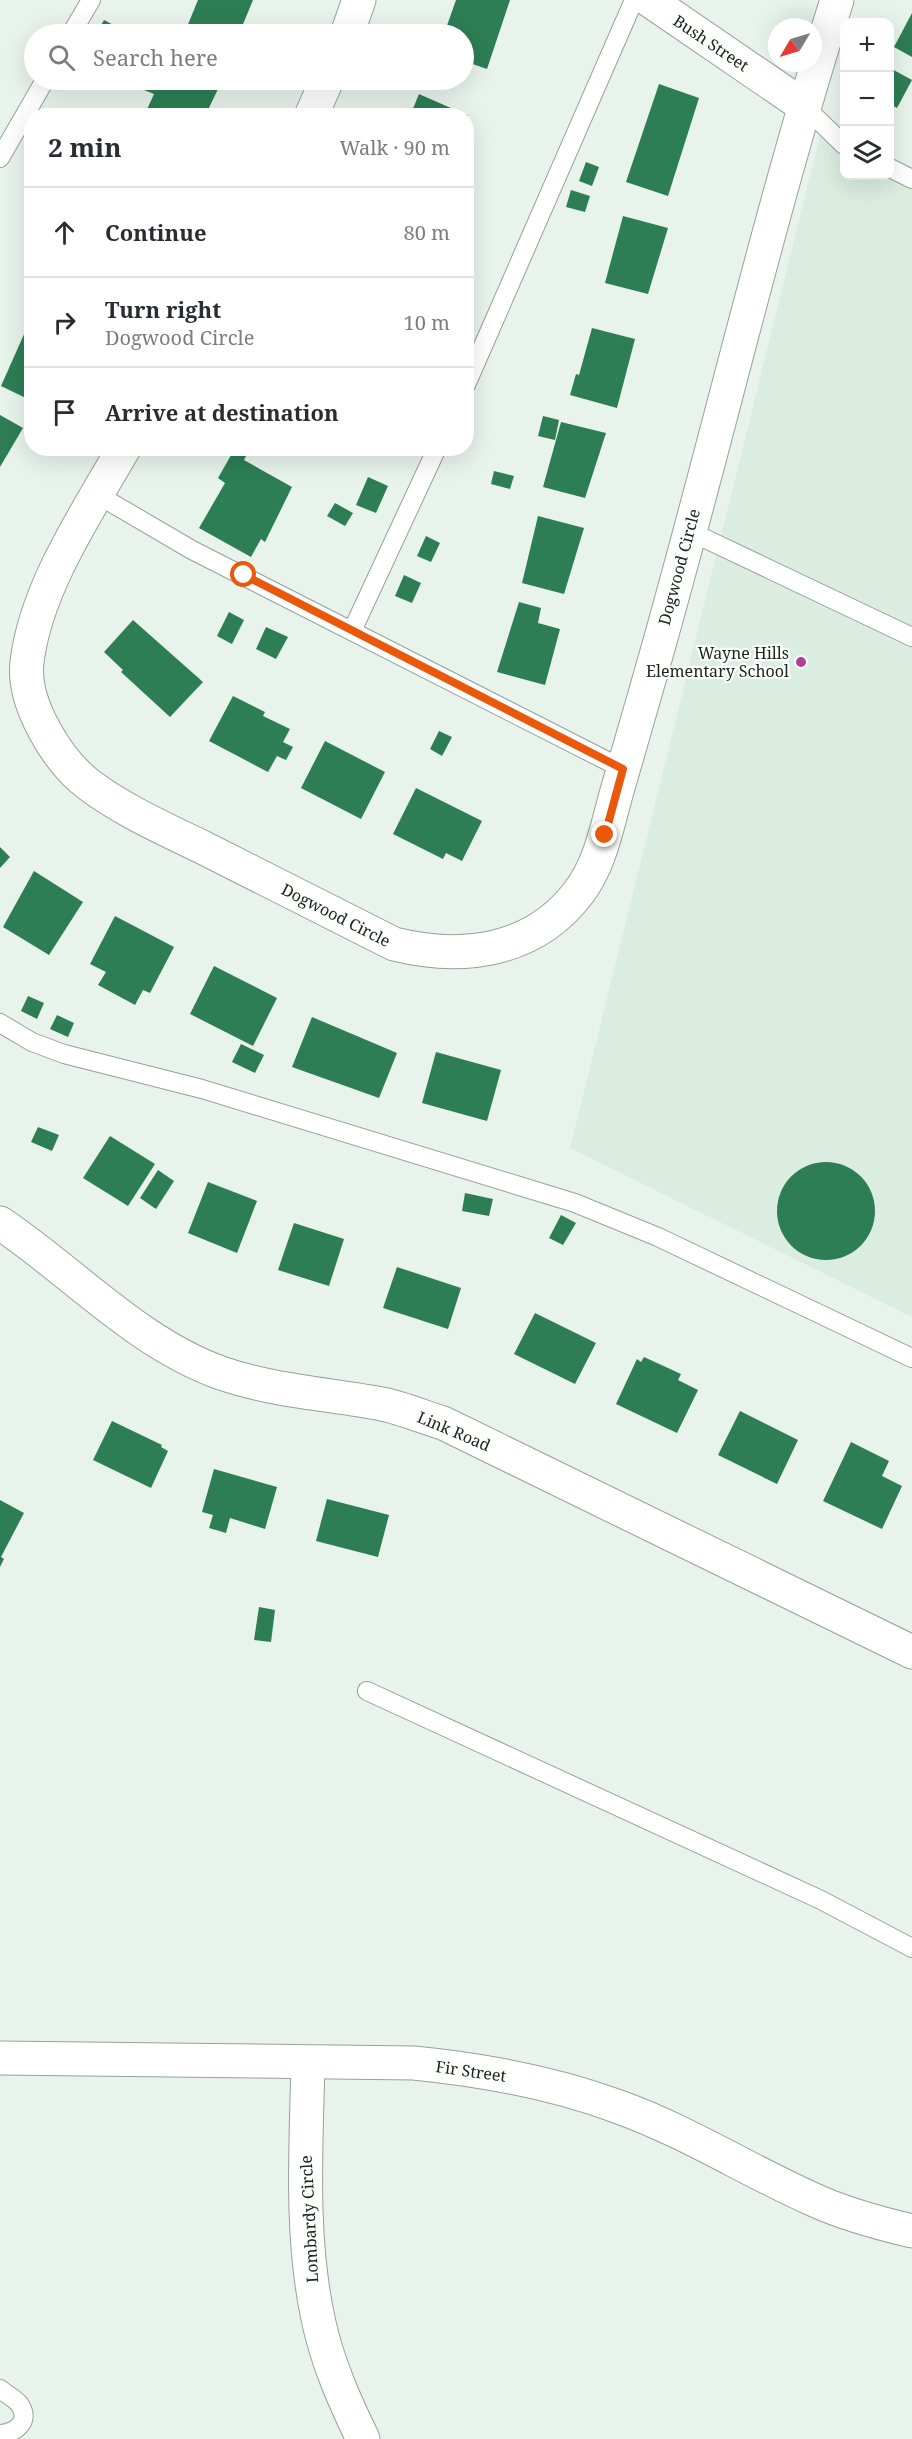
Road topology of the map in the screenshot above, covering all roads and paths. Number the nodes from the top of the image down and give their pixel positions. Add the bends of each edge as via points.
1 (91, 0) edge
2 (359, 0) edge
3 (634, 0) edge
4 (649, 0) edge
5 (837, 0) edge
6 (77, 24) edge
7 (351, 24) edge
8 (39, 90) edge
9 (323, 90) edge
10 (804, 106) junction
11 (29, 108) edge
12 (315, 108) edge
13 (24, 116) edge
14 (840, 141) edge
15 (0, 158) edge
16 (894, 170) edge
17 (912, 179) edge
18 (474, 367) edge
19 (120, 456) edge
20 (433, 456) edge
21 (98, 495) junction
22 (689, 531) junction
23 (352, 631) junction
24 (912, 637) edge
25 (623, 769) junction
26 (0, 1023) edge
27 (0, 1223) edge
28 (912, 1358) edge
29 (912, 1652) edge
30 (368, 1691) dead end
31 (912, 1948) edge
32 (0, 2058) edge
33 (308, 2063) junction
34 (912, 2231) edge
35 (0, 2390) edge
36 (0, 2434) edge
37 (363, 2439) edge

1 - 6 lane
2 - 7 street
3 - 18 lane
4 - 10 street, Bush Street
5 - 10 street, Dogwood Circle
8 - 11 lane
9 - 12 street
10 - 14 lane
10 - 22 street, Dogwood Circle
13 - 15 lane
16 - 17 lane
19 - 21 street, Dogwood Circle
20 - 23 lane
21 - 23 lane via 192,550
21 - 25 street, Dogwood Circle via 50,582 34,622 27,665 31,693 43,728 63,759 88,784 155,823 394,944 424,951 470,953 507,945 535,933 554,920 579,891 599,857
22 - 24 lane
22 - 25 street, Dogwood Circle
23 - 25 lane
26 - 28 lane via 32,1042 64,1054 202,1089 575,1203 658,1237
27 - 29 street, Link Road via 119,1314 168,1347 220,1372 263,1384 385,1404 442,1423
30 - 31 lane via 821,1900
32 - 33 street, Fir Street
33 - 34 street, Fir Street via 414,2063 541,2082 649,2119 814,2200 875,2223
33 - 37 street, Lombardy Circle via 308,2262 319,2324 337,2385
35 - 36 lane via 19,2404 24,2415 21,2426 13,2433

